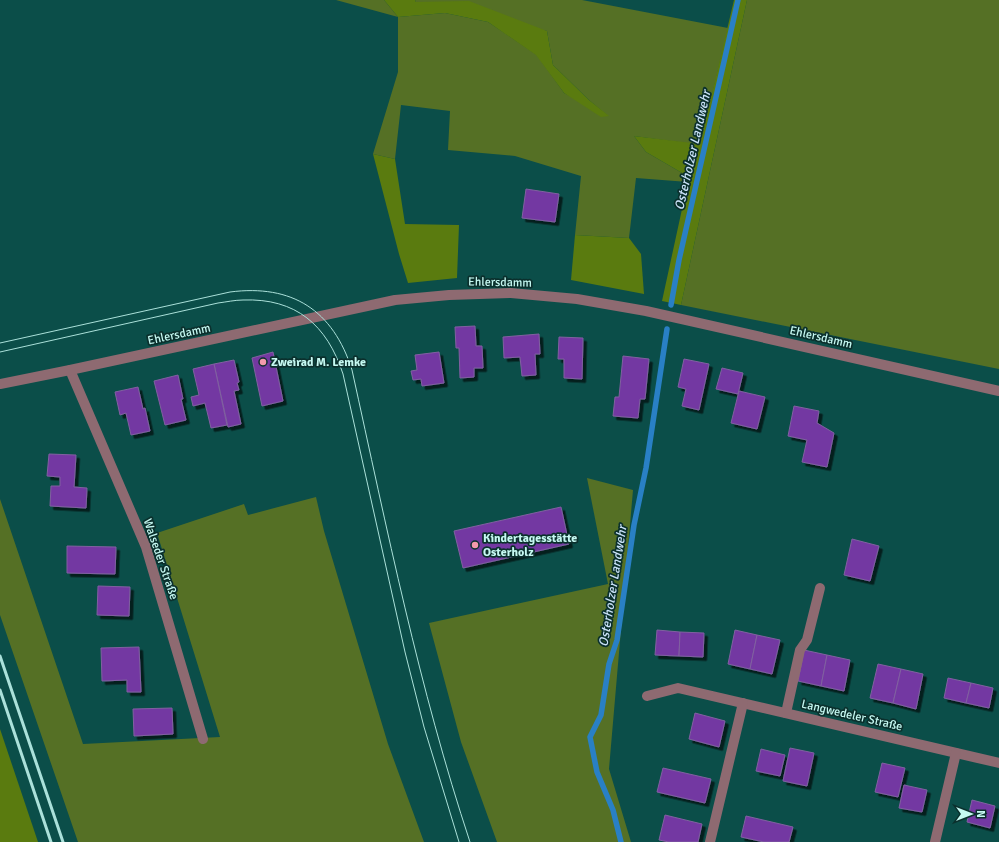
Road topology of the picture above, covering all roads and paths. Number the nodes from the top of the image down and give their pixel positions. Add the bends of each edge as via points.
1 (70, 370) junction
2 (0, 384) edge
3 (999, 391) edge
4 (820, 588) dead end
5 (647, 696) dead end
6 (743, 703) junction
7 (786, 713) junction
8 (203, 739) dead end
9 (956, 753) junction
10 (999, 763) edge
11 (710, 842) edge
12 (935, 842) edge

1 - 2 street, Ehlersdamm
1 - 3 street, Ehlersdamm via 395,300 511,293 576,299 646,311
1 - 8 street, Walseder Straße via 146,547
4 - 7 street via 807,640 800,650
5 - 6 street, Langwedeler Straße via 678,688
6 - 7 street, Langwedeler Straße
6 - 11 street
7 - 9 street, Langwedeler Straße
9 - 10 street, Langwedeler Straße
9 - 12 street

